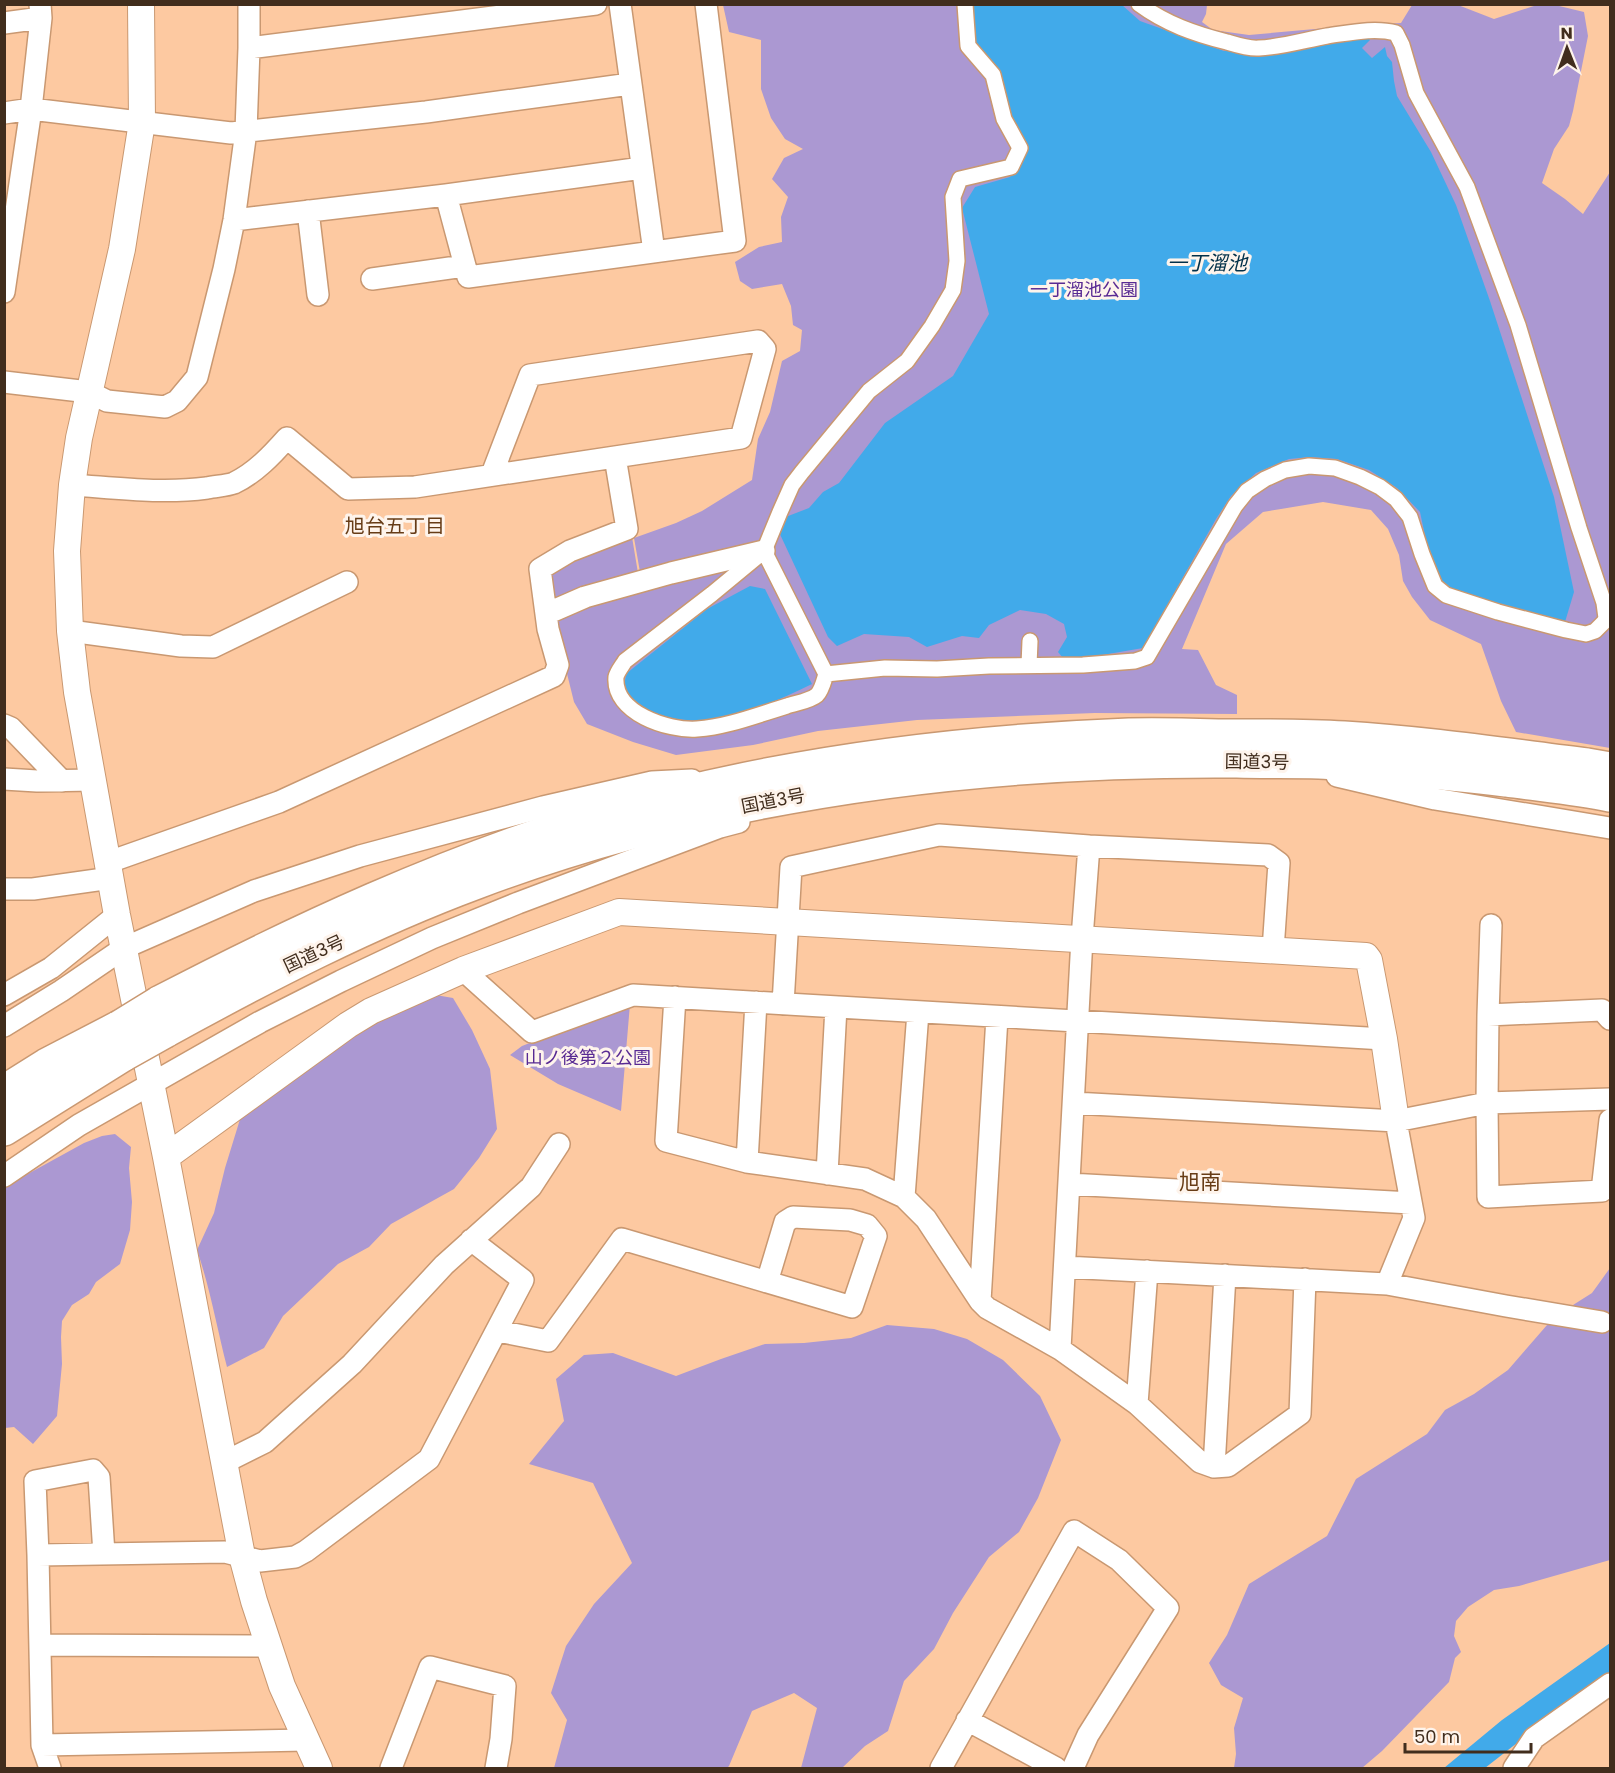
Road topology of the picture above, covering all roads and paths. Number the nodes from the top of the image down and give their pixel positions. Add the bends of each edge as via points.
1 (141, 4) edge
2 (249, 4) edge
3 (596, 4) edge
4 (620, 4) edge
5 (706, 4) edge
6 (965, 4) edge
7 (1139, 4) edge
8 (533, 8) edge
9 (41, 11) edge
10 (4, 23) edge
11 (249, 48) junction
12 (630, 84) junction
13 (31, 109) junction
14 (4, 113) edge
15 (142, 122) junction
16 (246, 131) junction
17 (642, 168) junction
18 (446, 195) junction
19 (12, 197) edge
20 (308, 211) junction
21 (234, 220) junction
22 (654, 252) junction
23 (464, 266) junction
24 (372, 279) dead end
25 (4, 292) edge
26 (318, 295) dead end
27 (4, 382) edge
28 (89, 392) junction
29 (615, 457) junction
30 (492, 474) junction
31 (72, 485) junction
32 (764, 551) junction
33 (346, 582) dead end
34 (546, 614) junction
35 (70, 631) junction
36 (1030, 640) dead end
37 (1029, 665) junction
38 (826, 674) junction
39 (4, 725) edge
40 (1314, 762) junction
41 (1611, 769) edge
42 (765, 775) junction
43 (4, 779) edge
44 (902, 779) junction
45 (62, 780) junction
46 (93, 780) junction
47 (1611, 795) edge
48 (1611, 828) edge
49 (1089, 846) junction
50 (110, 870) junction
51 (4, 890) edge
52 (117, 915) junction
53 (789, 922) junction
54 (1491, 925) dead end
55 (1082, 938) junction
56 (124, 948) junction
57 (1273, 950) junction
58 (463, 970) junction
59 (4, 995) edge
60 (675, 997) junction
61 (756, 1002) junction
62 (783, 1004) junction
63 (836, 1007) junction
64 (918, 1012) junction
65 (1488, 1015) junction
66 (162, 1017) junction
67 (997, 1017) junction
68 (1611, 1019) edge
69 (1079, 1021) junction
70 (4, 1026) edge
71 (1384, 1039) junction
72 (122, 1040) junction
73 (150, 1084) junction
74 (4, 1092) edge
75 (1611, 1099) edge
76 (1074, 1103) junction
77 (1487, 1103) junction
78 (1611, 1120) edge
79 (1396, 1121) junction
80 (4, 1130) edge
81 (559, 1144) dead end
82 (166, 1157) junction
83 (747, 1162) junction
84 (827, 1174) junction
85 (4, 1176) edge
86 (1069, 1184) junction
87 (904, 1197) junction
88 (1411, 1203) junction
89 (471, 1240) junction
90 (1065, 1267) junction
91 (1147, 1271) junction
92 (1225, 1275) junction
93 (1305, 1279) junction
94 (767, 1282) junction
95 (1387, 1284) junction
96 (980, 1301) junction
97 (1602, 1322) dead end
98 (498, 1331) junction
99 (1060, 1349) junction
100 (1137, 1404) junction
101 (225, 1462) junction
102 (1214, 1467) junction
103 (104, 1554) junction
104 (38, 1555) junction
105 (242, 1556) junction
106 (40, 1645) junction
107 (268, 1646) junction
108 (1611, 1684) edge
109 (967, 1720) junction
110 (306, 1740) junction
111 (42, 1745) junction
112 (50, 1768) edge
113 (319, 1768) edge
114 (391, 1768) edge
115 (496, 1768) edge
116 (941, 1768) edge
117 (1056, 1768) edge
118 (1073, 1768) edge
119 (1514, 1768) edge

1 - 15 street
2 - 11 street
3 - 8 street
4 - 12 street
5 - 22 street via 735,241
6 - 32 street via 968,46 993,75 1004,119 1020,147 1011,167 960,180 952,197 957,261 953,290 907,361 868,391 792,485
7 - 37 street via 1180,29 1257,49 1374,30 1395,33 1416,93 1467,187 1518,325 1606,618 1595,631 1586,634 1446,595 1435,586 1410,518 1396,499 1360,477 1335,468 1309,466 1285,470 1247,491 1147,657 1102,664
8 - 11 street
9 - 10 street
9 - 13 street
11 - 16 street
12 - 16 street via 426,112
12 - 17 street
13 - 14 street
13 - 15 street
13 - 19 street
15 - 16 street via 231,133
15 - 28 street via 122,249
16 - 21 street
17 - 18 street
17 - 22 street
18 - 20 street
18 - 23 street
19 - 25 street
20 - 21 street
20 - 26 street
21 - 28 street via 197,377 177,401 165,407 153,406 107,401
22 - 23 street via 468,277
23 - 24 street
27 - 28 street
28 - 31 street
29 - 30 street
29 - 30 street via 741,438 765,349 758,341 530,375
29 - 34 street via 627,529 570,551 540,569
30 - 31 street via 415,487 348,489 287,438 272,455 232,484 182,491
31 - 35 street via 67,551
32 - 34 street via 596,593
32 - 38 street
32 - 38 street via 625,661 616,675 618,693 641,716 663,725 694,729 803,701 817,694
33 - 35 street via 213,647
34 - 50 street via 558,665 554,676 279,802
35 - 46 street
36 - 37 street
37 - 38 street via 885,668
39 - 45 street
40 - 44 highway, 国道3号 via 1143,761 1028,766
40 - 47 highway, 国道3号 via 1460,774
40 - 48 street via 1340,777 1435,799
41 - 42 highway, 国道3号 via 1344,738 1132,735 901,752
42 - 56 street via 652,782 360,856 254,891
42 - 66 highway, 国道3号 via 603,815 475,858 247,957
43 - 45 street
44 - 66 highway, 国道3号 via 789,796 676,820 575,849 476,882 253,982
44 - 73 street via 720,827 432,938 280,1012
45 - 46 street
46 - 50 street
49 - 53 street via 939,835 791,867
49 - 55 street
49 - 57 street via 1268,855 1279,863
50 - 51 street via 33,889
50 - 52 street
52 - 56 street
52 - 59 street via 51,968
53 - 55 street
53 - 58 street via 619,912
53 - 62 street
54 - 65 street
55 - 57 street
55 - 69 street
56 - 70 street
56 - 73 street
57 - 71 street via 1366,956
58 - 60 street via 532,1032 633,995
58 - 82 street via 348,1025
60 - 61 street
60 - 83 street via 666,1141
61 - 62 street
61 - 83 street
62 - 63 street
63 - 64 street
63 - 84 street
64 - 67 street
64 - 87 street
65 - 68 street via 1602,1010
65 - 77 street
66 - 72 highway, 国道3号, bridge
67 - 69 street
67 - 96 street
69 - 71 street
69 - 76 street
71 - 79 street
72 - 74 highway, 国道3号 via 47,1065
72 - 80 highway, 国道3号
73 - 82 street
73 - 85 street via 79,1125
75 - 77 street
76 - 79 street
76 - 86 street
77 - 78 street via 1488,1197 1602,1191
77 - 79 street
79 - 88 street
81 - 89 street via 531,1187
82 - 101 street
83 - 84 street
84 - 87 street via 865,1179
86 - 88 street
86 - 90 street
87 - 96 street via 926,1219
88 - 95 street via 1414,1218
89 - 98 street via 523,1280
89 - 101 street via 352,1364 265,1442
90 - 91 street
90 - 99 street
91 - 92 street
91 - 100 street
92 - 93 street
92 - 102 street
93 - 95 street
93 - 102 street via 1300,1414 1228,1466
94 - 94 street via 852,1307 876,1236 867,1225 850,1220 793,1217 785,1222
94 - 98 street via 622,1239 548,1341
95 - 97 street
96 - 99 street
98 - 105 street via 429,1460 301,1554 260,1561
99 - 100 street
100 - 102 street via 1200,1462
101 - 105 street
103 - 104 street
103 - 104 street via 99,1477 93,1470 35,1481
103 - 105 street via 225,1552
104 - 106 street
105 - 107 street
106 - 107 street
106 - 111 street
107 - 110 street
108 - 119 street via 1534,1738
109 - 116 street
109 - 117 street
109 - 118 street via 1074,1531 1119,1560 1168,1608 1088,1735
110 - 111 street
110 - 113 street
111 - 112 street
114 - 115 street via 430,1667 506,1686

